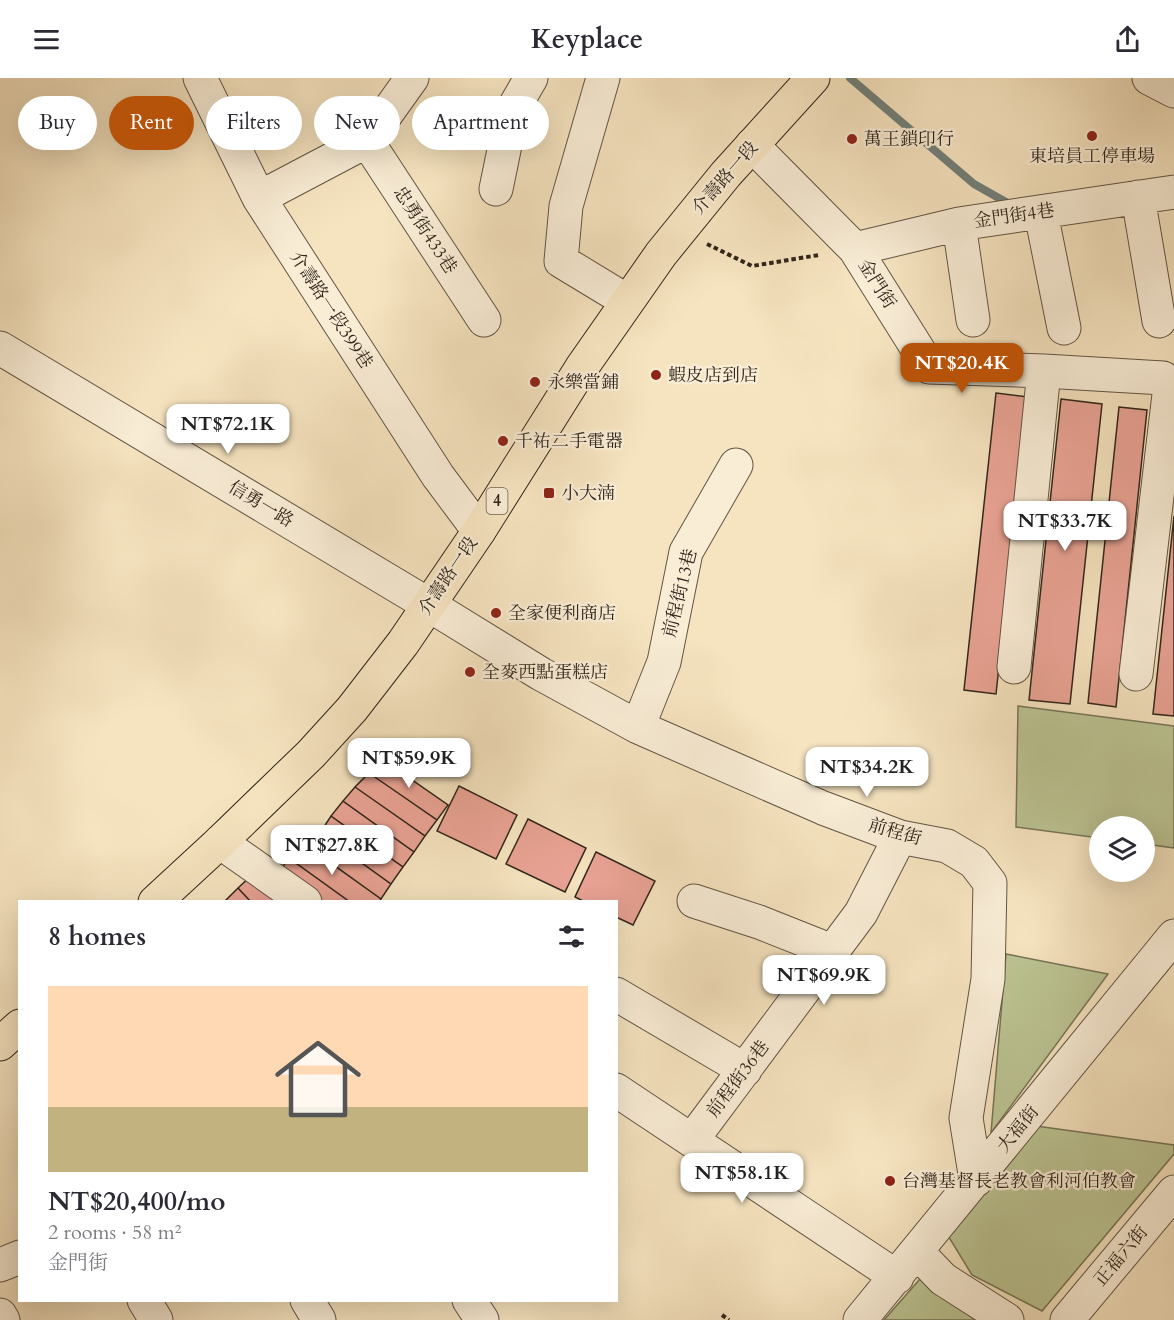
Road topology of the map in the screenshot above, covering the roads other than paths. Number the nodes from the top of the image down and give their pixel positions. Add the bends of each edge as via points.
1 (200, 78) edge
2 (411, 78) edge
3 (531, 78) edge
4 (603, 78) edge
5 (813, 78) edge
6 (1149, 78) edge
7 (1174, 91) edge
8 (398, 96) edge
9 (752, 145) junction
10 (350, 150) edge
11 (373, 150) edge
12 (496, 189) dead end
13 (1174, 192) edge
14 (1138, 197) junction
15 (259, 198) junction
16 (1041, 213) junction
17 (959, 224) junction
18 (855, 249) junction
19 (627, 301) junction
20 (484, 320) dead end
21 (973, 320) dead end
22 (1159, 321) dead end
23 (1064, 328) dead end
24 (0, 348) edge
25 (1044, 371) junction
26 (736, 465) dead end
27 (479, 531) junction
28 (429, 605) junction
29 (1014, 667) dead end
30 (1136, 674) dead end
31 (638, 727) junction
32 (900, 837) junction
33 (220, 842) junction
34 (157, 900) edge
35 (302, 900) edge
36 (694, 901) dead end
37 (1174, 936) edge
38 (832, 951) junction
39 (618, 995) edge
40 (18, 1028) edge
41 (0, 1044) edge
42 (745, 1070) junction
43 (618, 1091) edge
44 (692, 1140) junction
45 (976, 1180) junction
46 (1174, 1192) edge
47 (18, 1258) edge
48 (907, 1264) junction
49 (0, 1265) edge
50 (145, 1302) edge
51 (308, 1302) edge
52 (471, 1302) edge
53 (0, 1315) edge
54 (3, 1320) edge
55 (156, 1320) edge
56 (320, 1320) edge
57 (482, 1320) edge
58 (860, 1320) edge
59 (1007, 1320) edge
60 (1067, 1320) edge

1 - 15 street, 介壽路一段399巷
2 - 8 street
3 - 12 street via 512,111
4 - 19 street via 566,206 561,261
5 - 9 main road, 介壽路一段 / 4
6 - 7 street
9 - 18 street, 金門街
9 - 19 main road, 介壽路一段 / 4 via 680,230
10 - 15 street
11 - 20 street, 忠勇街433巷
13 - 14 street, 金門街4巷
14 - 16 street, 金門街4巷
14 - 22 street
15 - 27 street, 介壽路一段399巷 via 438,476
16 - 17 street, 金門街4巷
16 - 23 street
17 - 18 street, 金門街4巷
17 - 21 street
18 - 25 street, 金門街 via 929,367
19 - 27 main road, 介壽路一段 / 4
24 - 28 street, 信勇一路
25 - 29 street
25 - 30 street, 金門街 via 1162,378 1170,386
26 - 31 street, 前程街13巷 via 686,552 664,662
27 - 28 main road, 介壽路一段 / 4
28 - 31 street, 前程街 via 541,674
28 - 33 main road, 介壽路一段 / 4 via 352,709
31 - 32 street, 前程街 via 823,808
32 - 38 street, 前程街36巷 via 861,913
32 - 45 street, 前程街 via 947,846 974,862 990,883 988,979 966,1118
33 - 34 main road, 介壽路一段 / 4
33 - 35 street
36 - 38 street
37 - 45 street, 大福街
38 - 42 street, 前程街36巷
39 - 42 street
40 - 41 main road
42 - 44 street, 前程街36巷
43 - 44 street
44 - 48 street
45 - 48 street, 大福街
46 - 60 street, 正福六街
47 - 49 street
48 - 58 street, 大福街
48 - 59 street via 943,1279
50 - 55 street
51 - 56 street
52 - 57 street
53 - 54 street

